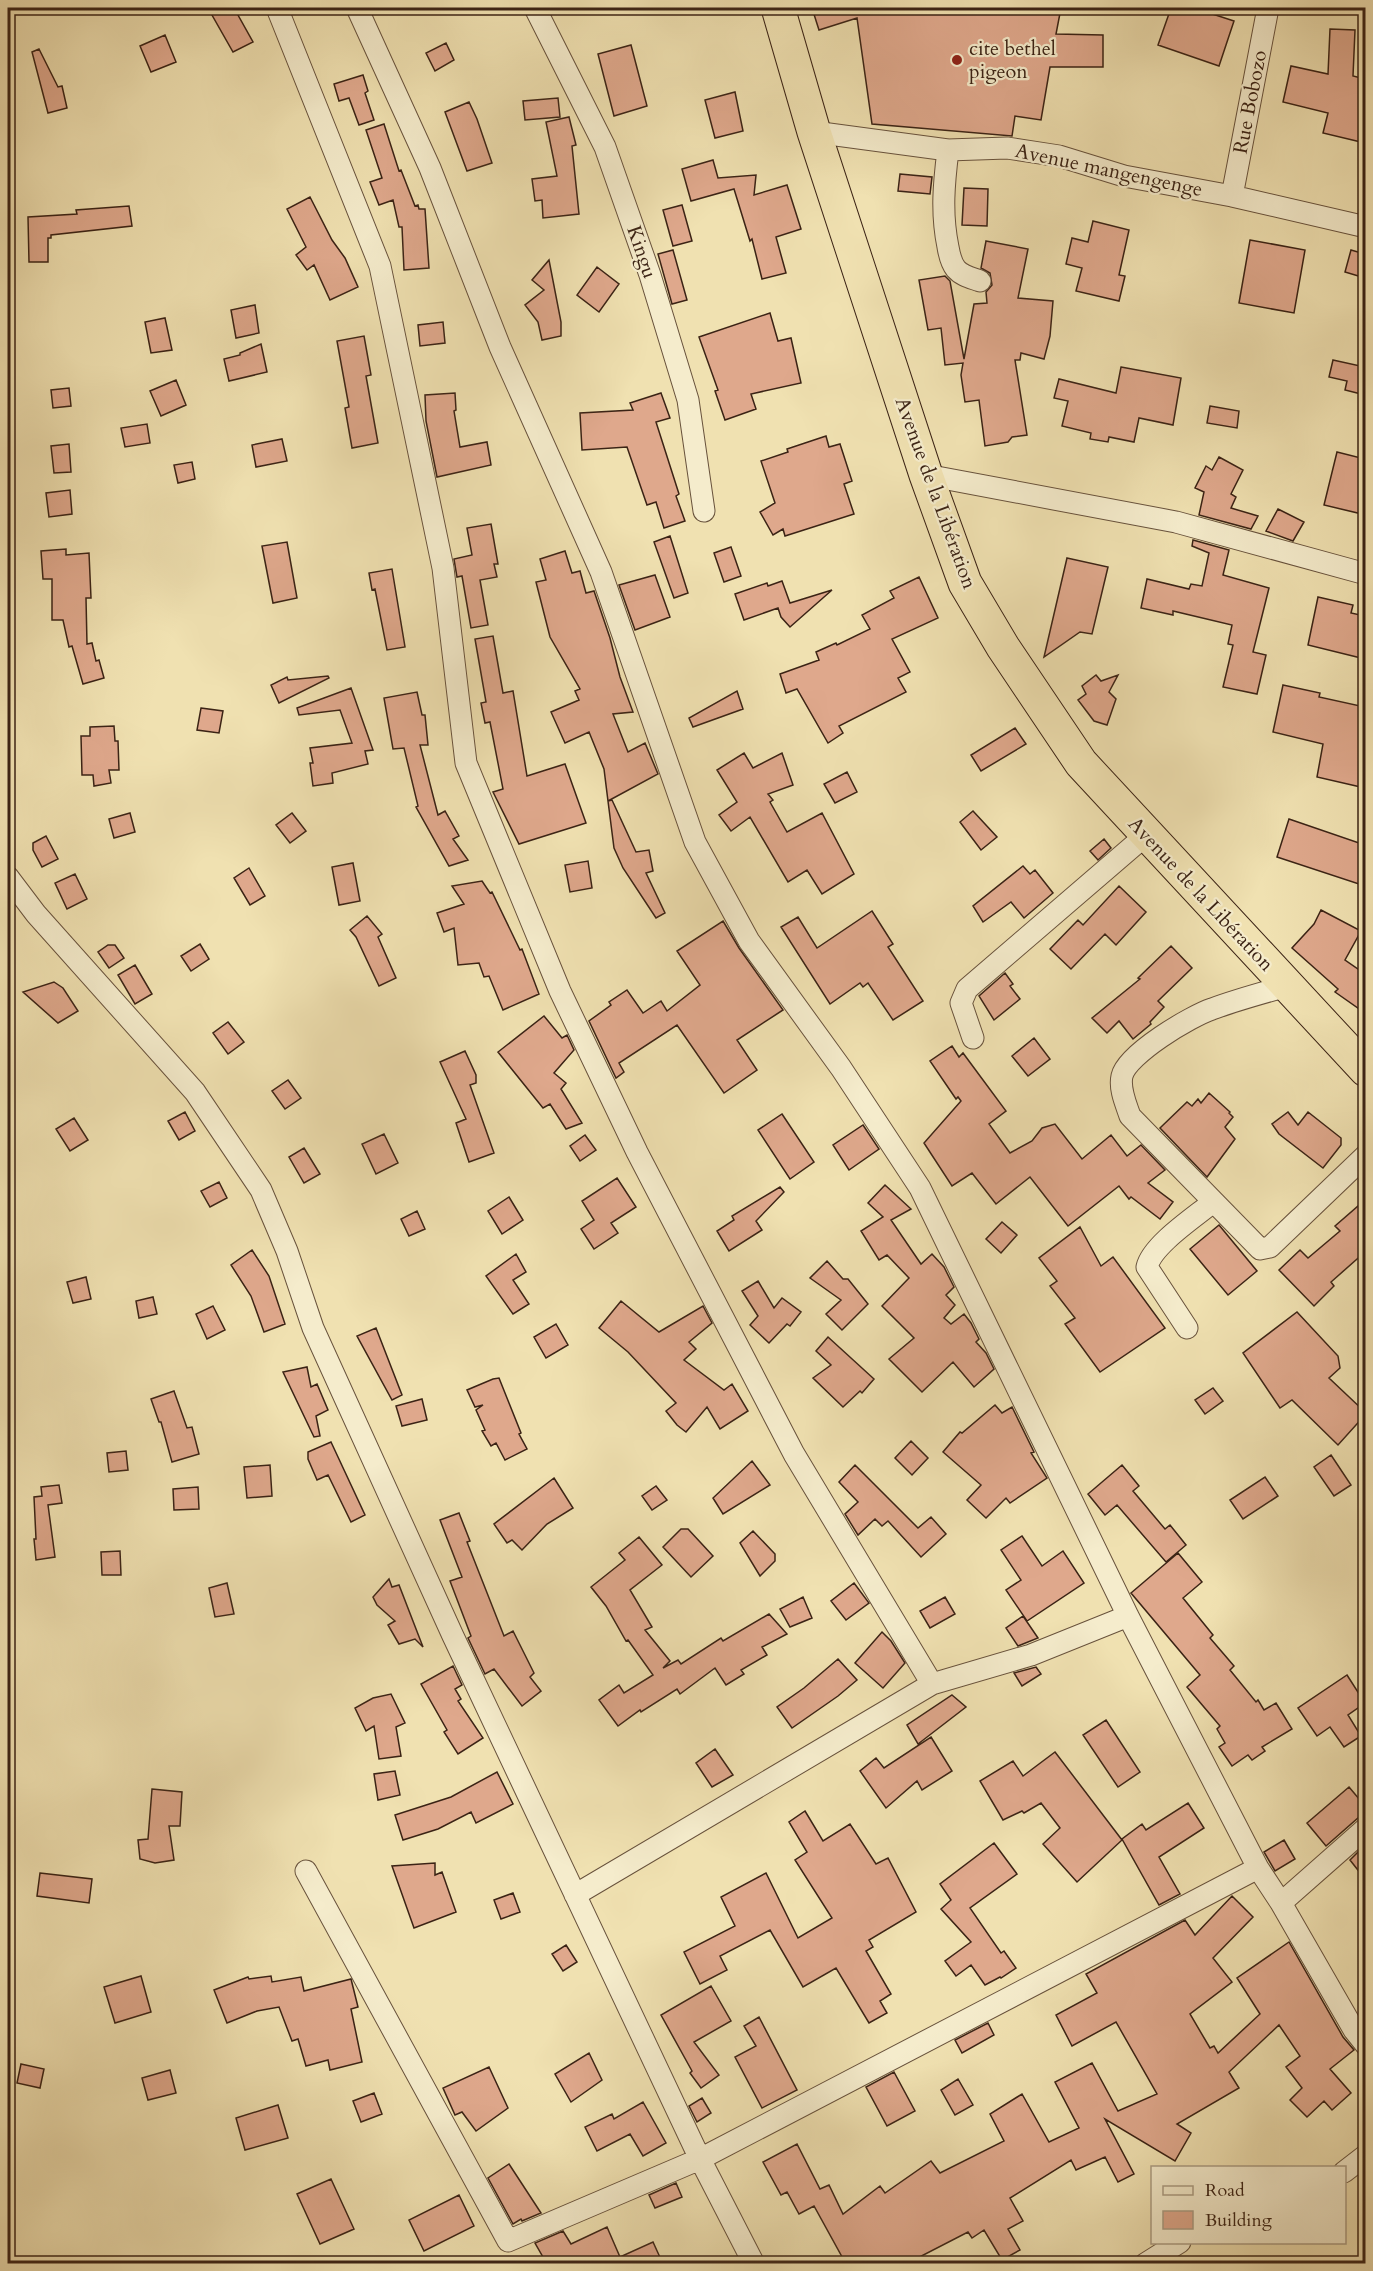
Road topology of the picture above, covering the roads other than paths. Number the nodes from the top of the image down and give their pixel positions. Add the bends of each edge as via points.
1 (277, 8) edge
2 (357, 8) edge
3 (535, 8) edge
4 (778, 8) edge
5 (1268, 8) edge
6 (814, 132) junction
7 (948, 150) junction
8 (1232, 196) junction
9 (1365, 227) edge
10 (980, 281) dead end
11 (926, 476) junction
12 (704, 512) dead end
13 (1365, 574) edge
14 (1146, 835) junction
15 (8, 877) edge
16 (1287, 986) junction
17 (973, 1038) dead end
18 (1365, 1070) edge
19 (1365, 1155) edge
20 (1213, 1202) junction
21 (1187, 1328) dead end
22 (1128, 1616) junction
23 (932, 1684) junction
24 (1365, 1828) edge
25 (1258, 1868) junction
26 (306, 1871) dead end
27 (575, 1895) junction
28 (1281, 1903) junction
29 (1365, 2045) edge
30 (1365, 2155) edge
31 (700, 2159) junction
32 (1346, 2170) edge
33 (1177, 2244) edge
34 (754, 2264) edge
35 (1145, 2264) edge

1 - 23 street via 380,266 443,568 466,763 560,991 637,1152 794,1454
2 - 22 street via 430,168 500,347 601,572 695,842 749,941 841,1068 920,1188
3 - 12 street, Kingu via 605,147 650,275 688,400
4 - 6 highway, Avenue de la Libération
5 - 8 street, Rue Bobozo
6 - 7 street, Avenue mangengenge
6 - 11 highway, Avenue de la Libération
7 - 8 street, Avenue mangengenge via 1007,148 1059,156 1124,176
7 - 10 street via 943,222 949,253 955,268
8 - 9 street, Avenue mangengenge
11 - 13 street via 1176,522
11 - 14 highway, Avenue de la Libération via 965,583 1003,647 1081,763
14 - 16 highway, Avenue de la Libération
14 - 17 street via 967,989 961,1003
15 - 27 street via 36,914 195,1092 261,1190 313,1328
16 - 18 highway, Avenue de la Libération
16 - 20 street via 1210,1009 1180,1025 1134,1056 1122,1075 1130,1116
19 - 20 street via 1270,1247 1260,1249
20 - 21 street via 1163,1244 1149,1259 1147,1268
22 - 23 street via 1031,1655
22 - 25 street
23 - 27 street
24 - 28 street
25 - 28 street
25 - 31 street
26 - 31 street via 508,2241
27 - 31 street
28 - 29 street
30 - 32 street
31 - 34 street
33 - 35 street

